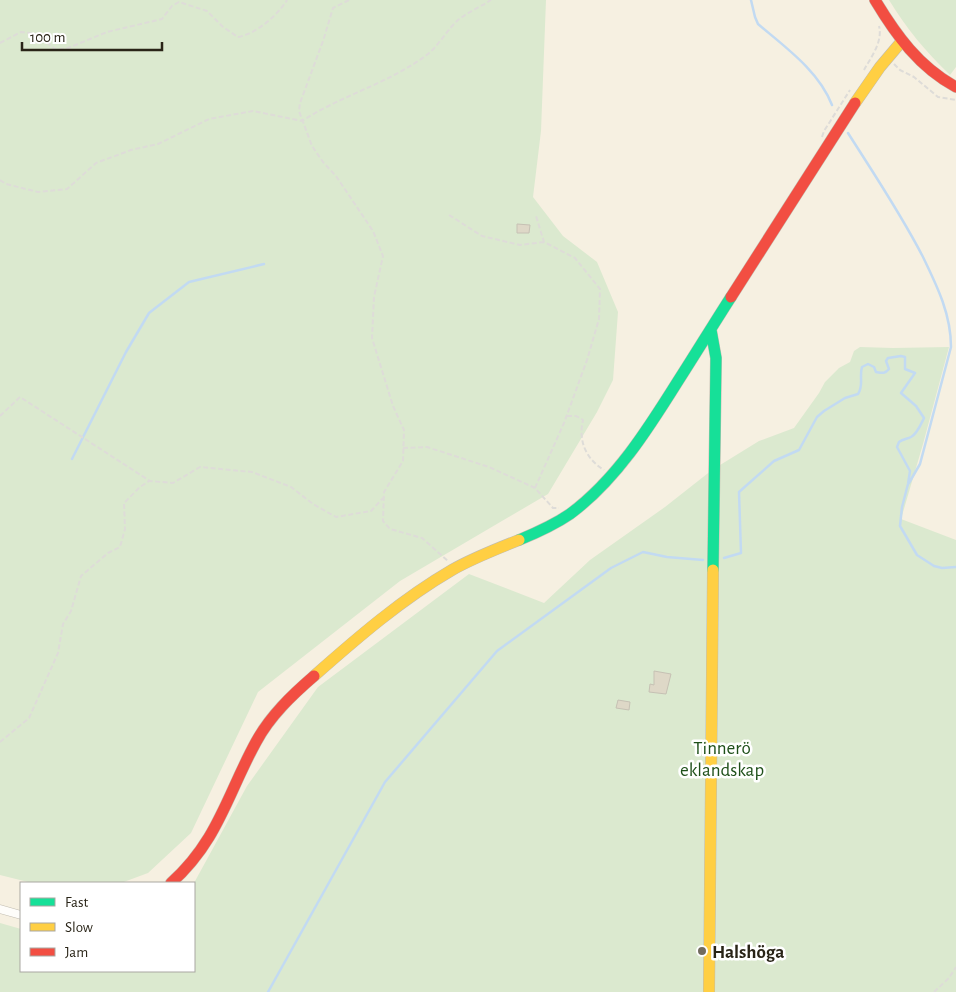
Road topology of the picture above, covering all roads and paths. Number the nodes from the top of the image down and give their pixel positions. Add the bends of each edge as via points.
1 (287, 0) edge
2 (348, 0) edge
3 (491, 0) edge
4 (875, 0) edge
5 (877, 21) dead end
6 (902, 41) junction
7 (0, 43) edge
8 (888, 57) junction
9 (860, 77) dead end
10 (956, 87) edge
11 (851, 89) dead end
12 (956, 100) edge
13 (302, 121) junction
14 (819, 143) dead end
15 (0, 180) edge
16 (449, 215) dead end
17 (536, 216) dead end
18 (544, 242) junction
19 (711, 330) junction
20 (0, 416) edge
21 (566, 416) junction
22 (404, 448) junction
23 (612, 475) junction
24 (150, 481) junction
25 (535, 488) junction
26 (384, 497) junction
27 (577, 507) junction
28 (454, 569) junction
29 (0, 742) edge
30 (172, 882) edge
31 (0, 909) edge
32 (20, 915) edge
33 (956, 967) edge
34 (709, 992) edge
35 (934, 992) edge

1 - 7 path via 279,12 247,35 238,37 207,11 179,2 162,19 107,32 68,48 56,50 37,34 21,32
2 - 13 path via 333,8 300,104
3 - 13 path via 458,21 429,54 387,79 332,103
4 - 6 street
5 - 9 path via 880,38
6 - 8 street
6 - 10 street via 936,76
8 - 12 path via 900,70 938,97
8 - 19 street
11 - 14 path
13 - 15 path via 253,111 209,119 158,144 96,163 67,189 38,192
13 - 22 path via 312,146 373,231 383,256 374,297 372,338 393,406 404,430
16 - 18 path via 482,236 520,245
17 - 18 path
18 - 21 path via 576,258 600,289 599,319
19 - 23 street via 663,407
19 - 34 street via 716,358
20 - 24 path via 20,397
21 - 23 path via 584,420 582,443 585,450 595,465
21 - 25 path
22 - 25 path via 427,447 489,467
22 - 26 path via 402,461
23 - 27 street
24 - 26 path via 172,483 200,467 252,472 291,487 336,517 372,510
24 - 29 path via 124,503 125,529 120,547 81,576 71,611 63,624 58,653 29,718
25 - 27 path via 553,508
26 - 28 path via 383,521 390,529 422,538
27 - 28 street via 533,534
28 - 30 street via 378,622 308,680 276,713 256,741 214,831 195,860
31 - 32 street
33 - 35 path

